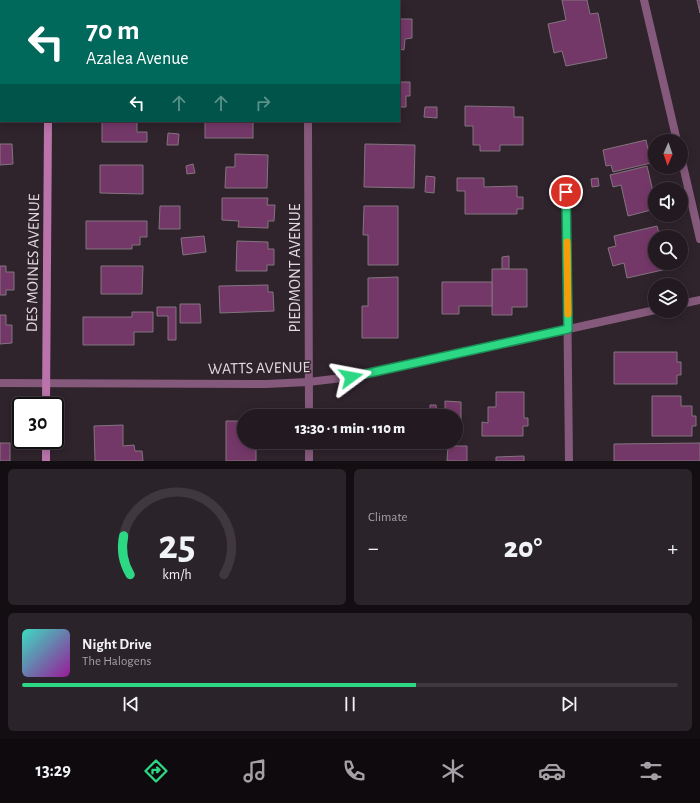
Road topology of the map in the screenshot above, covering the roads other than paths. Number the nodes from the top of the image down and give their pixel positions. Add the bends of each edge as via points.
1 (644, 0) edge
2 (48, 122) edge
3 (308, 122) edge
4 (675, 134) edge
5 (685, 174) edge
6 (566, 192) dead end
7 (700, 239) edge
8 (700, 300) edge
9 (688, 303) edge
10 (648, 312) edge
11 (568, 329) junction
12 (308, 382) junction
13 (0, 383) edge
14 (46, 383) junction
15 (46, 397) edge
16 (309, 409) edge
17 (46, 449) edge
18 (309, 449) edge
19 (46, 461) edge
20 (309, 461) edge
21 (569, 461) edge

1 - 4 street
2 - 14 street, DES MOINES AVENUE
3 - 12 street, PIEDMONT AVENUE
5 - 7 street
6 - 11 street
8 - 9 street
10 - 11 street, WATTS AVENUE
11 - 12 street, WATTS AVENUE via 351,377
11 - 21 street
12 - 14 street, WATTS AVENUE
12 - 16 street, PIEDMONT AVENUE
13 - 14 street, WATTS AVENUE
14 - 15 street, DES MOINES AVENUE
17 - 19 street
18 - 20 street

